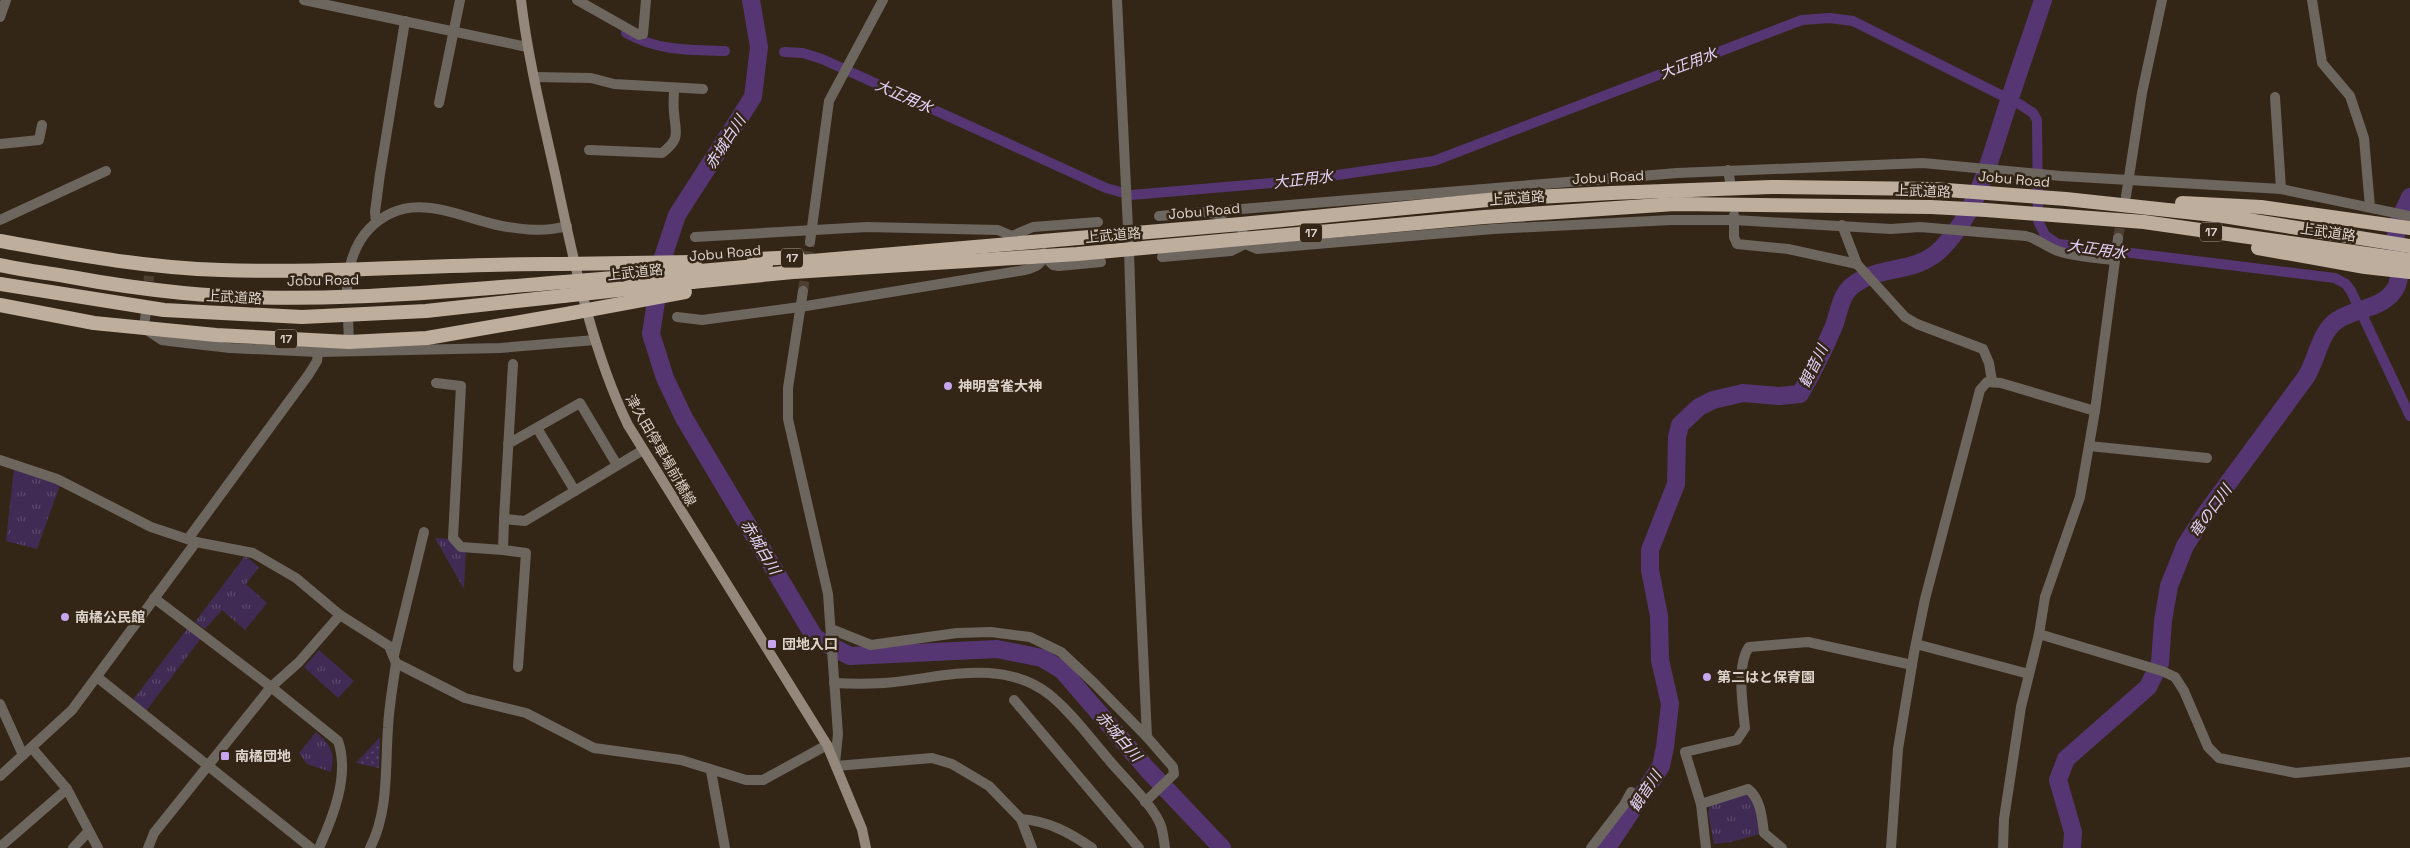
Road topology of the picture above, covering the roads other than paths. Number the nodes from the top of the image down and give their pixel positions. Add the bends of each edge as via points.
1 (6, 0) edge
2 (304, 0) edge
3 (460, 0) edge
4 (521, 0) edge
5 (577, 0) edge
6 (646, 0) edge
7 (882, 0) edge
8 (1116, 0) edge
9 (2162, 0) edge
10 (2312, 0) edge
11 (0, 17) edge
12 (405, 21) junction
13 (454, 31) junction
14 (527, 46) junction
15 (534, 77) junction
16 (674, 88) junction
17 (702, 89) dead end
18 (2275, 97) dead end
19 (439, 103) dead end
20 (42, 125) dead end
21 (0, 144) edge
22 (589, 150) dead end
23 (106, 171) dead end
24 (2129, 179) junction
25 (2280, 189) junction
26 (2130, 201) junction
27 (2370, 207) junction
28 (1733, 208) dead end
29 (1159, 216) dead end
30 (2410, 216) edge
31 (0, 220) edge
32 (1220, 220) junction
33 (1734, 220) junction
34 (376, 222) junction
35 (1098, 222) dead end
36 (2143, 222) junction
37 (1241, 224) junction
38 (1842, 225) junction
39 (567, 226) junction
40 (2410, 228) edge
41 (812, 229) junction
42 (1128, 234) junction
43 (694, 237) dead end
44 (1016, 240) junction
45 (0, 241) edge
46 (1244, 241) junction
47 (810, 242) tunnel mouth
48 (1044, 242) junction
49 (2118, 242) tunnel mouth
50 (1129, 250) junction
51 (2406, 252) edge
52 (1044, 256) junction
53 (1162, 257) dead end
54 (2115, 259) junction
55 (1101, 262) dead end
56 (0, 265) edge
57 (1861, 268) junction
58 (349, 271) junction
59 (2410, 272) edge
60 (693, 277) junction
61 (0, 284) edge
62 (347, 288) dead end
63 (803, 290) tunnel mouth
64 (0, 305) edge
65 (800, 307) junction
66 (146, 311) tunnel mouth
67 (348, 318) dead end
68 (677, 318) dead end
69 (144, 328) junction
70 (595, 340) junction
71 (349, 342) junction
72 (318, 352) junction
73 (513, 364) dead end
74 (1992, 381) junction
75 (436, 383) dead end
76 (2095, 411) junction
77 (537, 428) junction
78 (508, 444) junction
79 (2089, 446) junction
80 (643, 450) junction
81 (2207, 458) dead end
82 (0, 460) edge
83 (618, 465) junction
84 (575, 491) junction
85 (504, 519) junction
86 (424, 532) dead end
87 (192, 541) junction
88 (503, 550) junction
89 (154, 598) junction
90 (340, 615) junction
91 (831, 629) junction
92 (2039, 634) junction
93 (1916, 644) junction
94 (395, 659) junction
95 (1912, 665) junction
96 (518, 667) dead end
97 (2029, 674) junction
98 (97, 677) junction
99 (834, 679) junction
100 (271, 687) junction
101 (1014, 700) dead end
102 (0, 704) edge
103 (1147, 737) junction
104 (827, 746) junction
105 (32, 748) junction
106 (23, 755) junction
107 (2410, 762) edge
108 (835, 764) junction
109 (209, 766) junction
110 (711, 770) junction
111 (0, 776) edge
112 (67, 789) junction
113 (1631, 792) dead end
114 (1145, 800) junction
115 (1701, 804) junction
116 (1021, 819) junction
117 (88, 832) junction
118 (0, 847) edge
119 (73, 848) edge
120 (98, 848) edge
121 (148, 848) edge
122 (311, 848) edge
123 (319, 848) edge
124 (370, 848) edge
125 (725, 848) edge
126 (866, 848) edge
127 (1032, 848) edge
128 (1092, 848) edge
129 (1139, 848) edge
130 (1165, 848) edge
131 (1591, 848) edge
132 (1706, 848) edge
133 (1782, 848) edge
134 (1891, 848) edge
135 (2003, 848) edge

1 - 11 street
2 - 12 street
3 - 13 street
4 - 14 main road, 津久田停車場前橋線
5 - 6 street via 638,35 643,34
7 - 41 street via 829,101
8 - 42 street
9 - 24 street via 2142,93
10 - 27 street via 2322,63 2350,96 2364,138
12 - 13 street
12 - 34 street via 380,174
13 - 14 street
13 - 19 street
14 - 15 main road, 津久田停車場前橋線
15 - 16 street via 591,78 614,84
15 - 39 main road, 津久田停車場前橋線
16 - 17 street
16 - 22 street via 678,132 671,147 662,153
18 - 25 street
20 - 21 street via 39,140
23 - 31 street
24 - 25 street
24 - 26 street
24 - 32 street via 1922,163 1431,192 1229,210
25 - 27 street
26 - 37 highway, Jobu Road / 17 via 1933,190 1771,187 1611,192 1395,208
26 - 40 highway, 17 via 2261,207
26 - 51 highway, Jobu Road / 17 via 2382,242
27 - 30 street
28 - 33 street
29 - 32 street via 1206,212
32 - 37 highway, Jobu Road / 17
32 - 42 highway, Jobu Road / 17
33 - 38 street
33 - 46 street via 1613,222 1493,229 1257,249
33 - 57 street via 1737,244 1788,249
34 - 39 street via 394,212 425,207 514,228 546,230
34 - 58 street via 360,242
35 - 44 street via 1033,227
36 - 46 highway, 上武道路 / 17 via 1931,207 1675,204 1484,217
36 - 51 highway, 上武道路 / 17 via 2373,255
36 - 59 highway, 17 via 2243,245
37 - 46 street
38 - 54 street via 2026,236 2067,254
38 - 57 street
39 - 70 main road, 津久田停車場前橋線
41 - 43 street
41 - 44 street via 998,230
41 - 47 street
42 - 48 highway, Jobu Road / 17
42 - 50 street
44 - 48 highway, Jobu Road / 17
44 - 60 highway, Jobu Road / 17
45 - 58 highway, 17 via 150,271
46 - 50 highway, 上武道路 / 17
46 - 53 street via 1231,251
48 - 52 street
49 - 54 street
50 - 52 highway, 上武道路 / 17
50 - 103 street
52 - 55 street via 1059,266
52 - 60 highway, 上武道路 / 17
52 - 65 street via 1043,261 1033,268
54 - 76 street
56 - 60 highway, Jobu Road / 17, bridge via 114,285 249,296 421,293 564,282
57 - 74 street via 1905,317 1984,349
58 - 60 highway, 17, bridge via 561,264
58 - 62 street
60 - 61 highway, 上武道路 / 17, bridge via 426,311 302,317 164,310
60 - 71 highway, 17, bridge via 572,313 427,338
63 - 65 street
64 - 69 highway, 17 via 94,323
65 - 68 street via 702,320
65 - 91 street via 788,388 788,419 822,567
66 - 69 street
67 - 71 street
69 - 71 highway, 17
69 - 72 street via 169,341
70 - 72 street via 500,348
70 - 80 main road, 津久田停車場前橋線 via 614,396
72 - 87 street via 309,374
73 - 78 street
74 - 76 street
74 - 93 street via 1984,383 1980,390
75 - 88 street via 460,386 453,538 461,546
76 - 79 street
77 - 78 street
77 - 83 street via 580,403
77 - 84 street
78 - 85 street
79 - 81 street
79 - 92 street via 2080,496 2045,597
80 - 83 street
80 - 104 main road, 津久田停車場前橋線
82 - 87 street via 57,479 151,527
83 - 84 street
84 - 85 street via 525,521
85 - 88 street
86 - 94 street
87 - 89 street
87 - 90 street via 253,553 296,578
88 - 96 street via 526,553
89 - 98 street
89 - 100 street
90 - 94 street via 388,646
90 - 100 street via 299,662
91 - 99 street
91 - 103 street via 871,645 957,633 991,632 1030,637 1061,652
92 - 97 street
92 - 107 street via 2162,671 2175,678 2184,691 2208,747 2219,758 2296,773
93 - 95 street
93 - 97 street
94 - 110 street via 465,698 526,713 594,748 681,760
94 - 124 street via 383,806 377,834
95 - 115 street via 1808,642 1749,647 1744,654 1742,694 1745,728 1737,740 1685,752
95 - 134 street via 1898,749
97 - 135 street via 2004,818
98 - 105 street via 72,710
98 - 109 street
99 - 108 street via 838,734
99 - 114 street via 885,683 981,672 999,673 1033,684 1067,712
100 - 109 street
100 - 123 street via 330,733 338,741 342,754 334,810
101 - 129 street
102 - 106 street
103 - 114 street via 1173,767 1174,774
104 - 108 main road, 津久田停車場前橋線
104 - 110 street via 763,780 746,780
105 - 106 street
105 - 112 street
106 - 111 street
108 - 116 street via 932,758 952,764 989,786
108 - 126 main road, 津久田停車場前橋線 via 862,829
109 - 121 street via 154,833
109 - 122 street
110 - 125 street
112 - 117 street
112 - 118 street
113 - 131 street
114 - 130 street via 1161,824
115 - 132 street
115 - 133 street via 1748,789 1754,793 1761,810 1764,833
116 - 127 street
116 - 128 street via 1065,830
117 - 119 street
117 - 120 street

